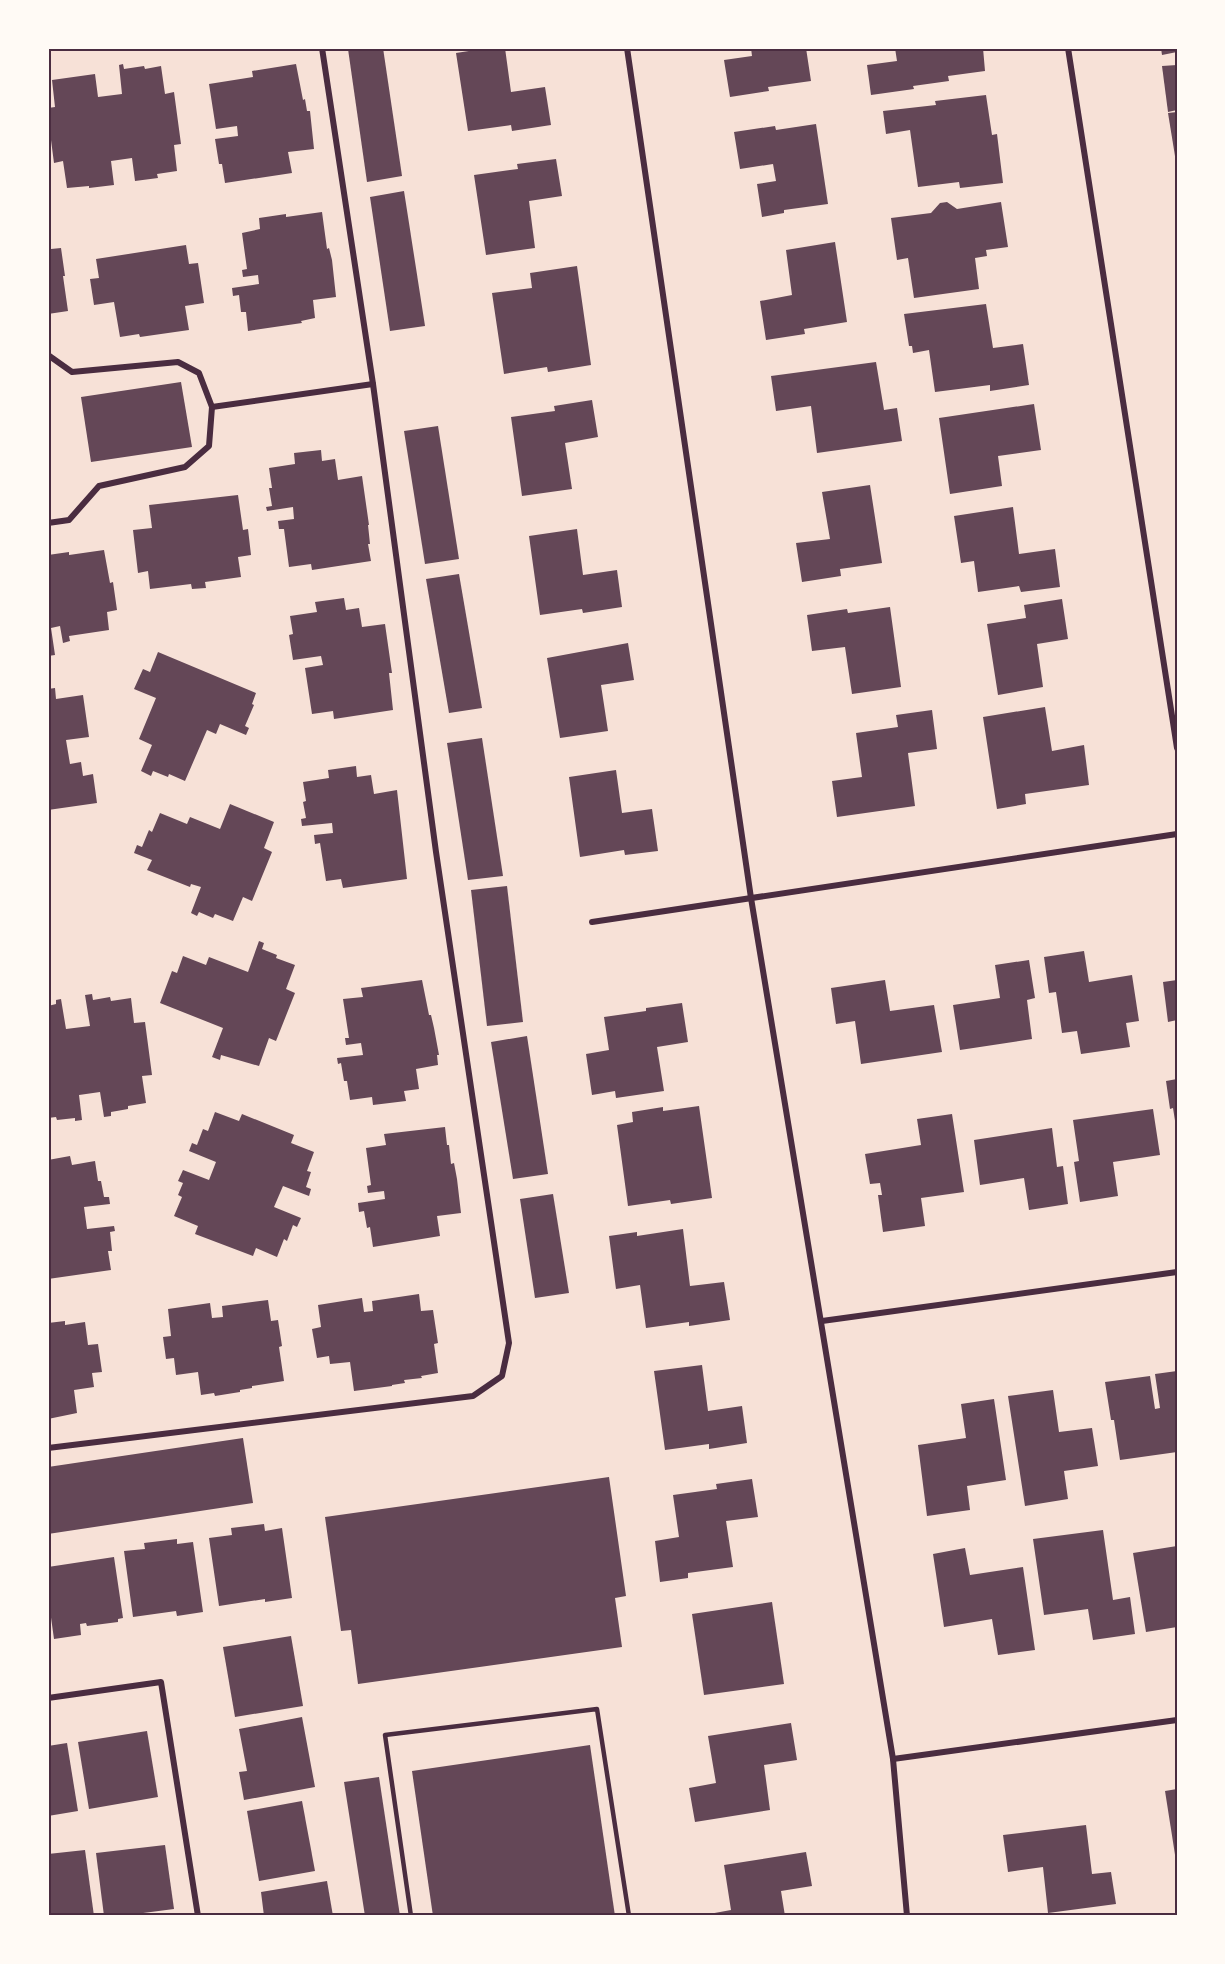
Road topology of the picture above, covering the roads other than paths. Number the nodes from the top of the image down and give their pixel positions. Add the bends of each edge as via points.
1 (322, 48) edge
2 (627, 48) edge
3 (1068, 48) edge
4 (48, 355) edge
5 (373, 384) junction
6 (212, 407) junction
7 (48, 523) edge
8 (1177, 748) edge
9 (1177, 834) edge
10 (751, 898) junction
11 (592, 922) dead end
12 (1177, 1272) edge
13 (822, 1321) junction
14 (48, 1448) edge
15 (48, 1698) edge
16 (1177, 1720) edge
17 (893, 1759) junction
18 (198, 1916) edge
19 (411, 1916) edge
20 (629, 1916) edge
21 (907, 1916) edge

1 - 5 street
2 - 10 street
3 - 8 street
4 - 6 street via 72,372 178,362 198,373
5 - 6 street
5 - 14 street via 436,852 509,1343 502,1376 473,1396
6 - 7 street via 209,446 185,467 99,486 69,520
9 - 10 street
10 - 11 street
10 - 13 street
12 - 13 street
13 - 17 street
15 - 18 street via 161,1682
16 - 17 street
17 - 21 street
19 - 20 lane via 385,1735 597,1709

